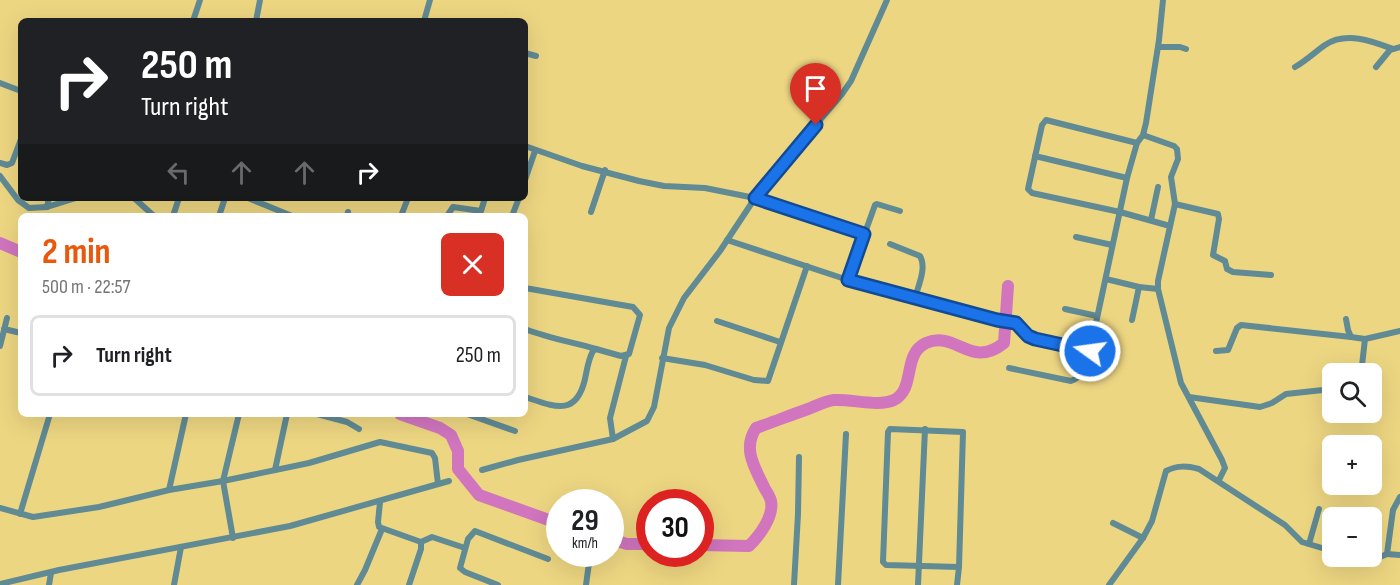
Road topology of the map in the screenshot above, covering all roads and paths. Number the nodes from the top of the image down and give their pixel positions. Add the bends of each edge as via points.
1 (200, 0) edge
2 (260, 0) edge
3 (430, 0) edge
4 (887, 0) edge
5 (1163, 0) edge
6 (194, 18) edge
7 (257, 18) edge
8 (425, 18) edge
9 (1159, 44) junction
10 (1186, 48) dead end
11 (1396, 48) edge
12 (528, 54) edge
13 (536, 56) dead end
14 (1295, 67) dead end
15 (1376, 68) dead end
16 (0, 83) edge
17 (18, 90) edge
18 (1143, 135) junction
19 (1137, 143) junction
20 (18, 148) edge
21 (528, 148) edge
22 (535, 151) junction
23 (1035, 156) junction
24 (0, 163) edge
25 (528, 171) edge
26 (605, 171) junction
27 (0, 176) edge
28 (1126, 178) junction
29 (1158, 187) dead end
30 (18, 197) edge
31 (755, 198) junction
32 (21, 201) edge
33 (49, 201) edge
34 (66, 201) edge
35 (138, 201) edge
36 (255, 201) edge
37 (484, 201) edge
38 (1175, 204) junction
39 (47, 207) junction
40 (900, 211) dead end
41 (591, 212) dead end
42 (1120, 212) junction
43 (151, 213) edge
44 (285, 213) edge
45 (449, 213) edge
46 (1151, 220) junction
47 (1170, 226) junction
48 (864, 234) junction
49 (1076, 237) dead end
50 (727, 240) junction
51 (890, 244) dead end
52 (1112, 245) junction
53 (807, 266) junction
54 (1271, 275) dead end
55 (1106, 279) junction
56 (848, 280) junction
57 (1139, 287) junction
58 (528, 289) edge
59 (1158, 289) junction
60 (915, 298) junction
61 (1065, 309) dead end
62 (1097, 316) junction
63 (7, 318) dead end
64 (1347, 319) dead end
65 (1132, 320) dead end
66 (717, 321) dead end
67 (4, 329) junction
68 (528, 330) edge
69 (1400, 331) edge
70 (18, 332) edge
71 (1351, 337) junction
72 (1365, 339) junction
73 (780, 342) junction
74 (0, 346) edge
75 (596, 349) junction
76 (1090, 351) junction
77 (1216, 351) dead end
78 (626, 356) junction
79 (662, 358) junction
80 (1362, 363) edge
81 (1009, 368) dead end
82 (1322, 390) edge
83 (1189, 397) junction
84 (528, 398) edge
85 (49, 417) edge
86 (185, 417) edge
87 (238, 417) edge
88 (286, 417) edge
89 (328, 417) edge
90 (475, 417) edge
91 (358, 429) dead end
92 (925, 429) junction
93 (515, 431) dead end
94 (846, 434) dead end
95 (613, 439) junction
96 (799, 457) dead end
97 (275, 470) junction
98 (482, 470) dead end
99 (1219, 480) junction
100 (449, 481) dead end
101 (223, 482) junction
102 (438, 484) junction
103 (170, 490) junction
104 (1400, 497) edge
105 (380, 502) junction
106 (0, 508) edge
107 (1319, 509) dead end
108 (20, 514) junction
109 (1113, 523) dead end
110 (382, 529) junction
111 (233, 538) junction
112 (1143, 538) junction
113 (420, 542) junction
114 (1309, 544) junction
115 (181, 547) junction
116 (465, 548) junction
117 (1322, 548) edge
118 (1387, 555) junction
119 (1400, 555) edge
120 (1382, 556) edge
121 (546, 558) edge
122 (920, 566) junction
123 (588, 567) edge
124 (959, 567) junction
125 (51, 573) junction
126 (0, 584) edge
127 (50, 585) edge
128 (174, 585) edge
129 (357, 585) edge
130 (409, 585) edge
131 (498, 585) edge
132 (586, 585) edge
133 (794, 585) edge
134 (838, 585) edge
135 (918, 585) edge
136 (957, 585) edge
137 (1109, 585) edge

1 - 6 street
2 - 7 street
3 - 8 street
4 - 31 street via 846,87
5 - 9 street
9 - 10 street
9 - 18 street
11 - 14 street via 1344,38 1326,44
11 - 15 street
12 - 13 street
16 - 17 street
18 - 19 street
18 - 38 street via 1177,149 1178,159 1171,177
19 - 23 street via 1046,120
19 - 28 street
20 - 24 street via 12,163
21 - 22 street
22 - 25 street
22 - 26 street
23 - 28 street
23 - 42 street via 1028,189 1032,193
26 - 31 street via 655,184
26 - 41 street
27 - 30 street
28 - 42 street
29 - 46 street
31 - 48 street
31 - 50 street
32 - 39 street via 32,209
33 - 39 street
34 - 39 street
35 - 43 street
36 - 44 street
37 - 45 street via 481,211 453,207
38 - 47 street
38 - 54 street via 1218,214 1213,255 1225,261 1227,269
40 - 48 street via 876,204
42 - 46 street
42 - 52 street
46 - 47 street
47 - 59 street
48 - 56 street
49 - 52 street
50 - 53 street
50 - 79 street via 675,314
51 - 60 street via 922,259
52 - 55 street
53 - 56 street
53 - 73 street
55 - 57 street
55 - 62 street
56 - 60 street
57 - 59 street
57 - 65 street
58 - 78 street via 635,308 640,315
59 - 83 street via 1181,383
60 - 76 street via 1013,322 1028,336
61 - 62 street
62 - 76 street
63 - 67 street
64 - 71 street
66 - 73 street
67 - 70 street
67 - 74 street
68 - 75 street
69 - 72 street
71 - 72 street
71 - 77 street via 1241,325 1228,350
72 - 80 street
73 - 79 street via 770,377 764,382 705,365
75 - 78 street
75 - 84 street via 575,401 558,408
76 - 81 street via 1076,380
78 - 95 street via 610,418
79 - 95 street via 651,414 646,421
82 - 83 street via 1286,394 1260,407
83 - 99 street via 1225,468
85 - 108 street
86 - 103 street
87 - 101 street
88 - 97 street
89 - 91 street
90 - 93 street
92 - 122 street
92 - 122 street via 888,430 882,558 886,565
92 - 124 street via 963,434
94 - 134 street
95 - 98 street
96 - 133 street
97 - 101 street
97 - 102 street via 380,442 432,453
99 - 112 street via 1186,466 1166,471
99 - 114 street
100 - 102 street
101 - 103 street
101 - 111 street
102 - 105 street
103 - 108 street via 99,507 33,517
104 - 118 street via 1393,510
105 - 110 street via 378,525
105 - 111 street
106 - 108 street
107 - 114 street
109 - 112 street
110 - 113 street
110 - 129 street
111 - 115 street
112 - 137 street
113 - 116 street via 432,537
113 - 130 street
114 - 117 street
115 - 125 street
115 - 128 street
116 - 121 street via 472,533 479,532
116 - 131 street via 462,571
118 - 119 street
118 - 120 street
122 - 124 street
122 - 135 street
123 - 132 street
124 - 136 street
125 - 126 street
125 - 127 street

